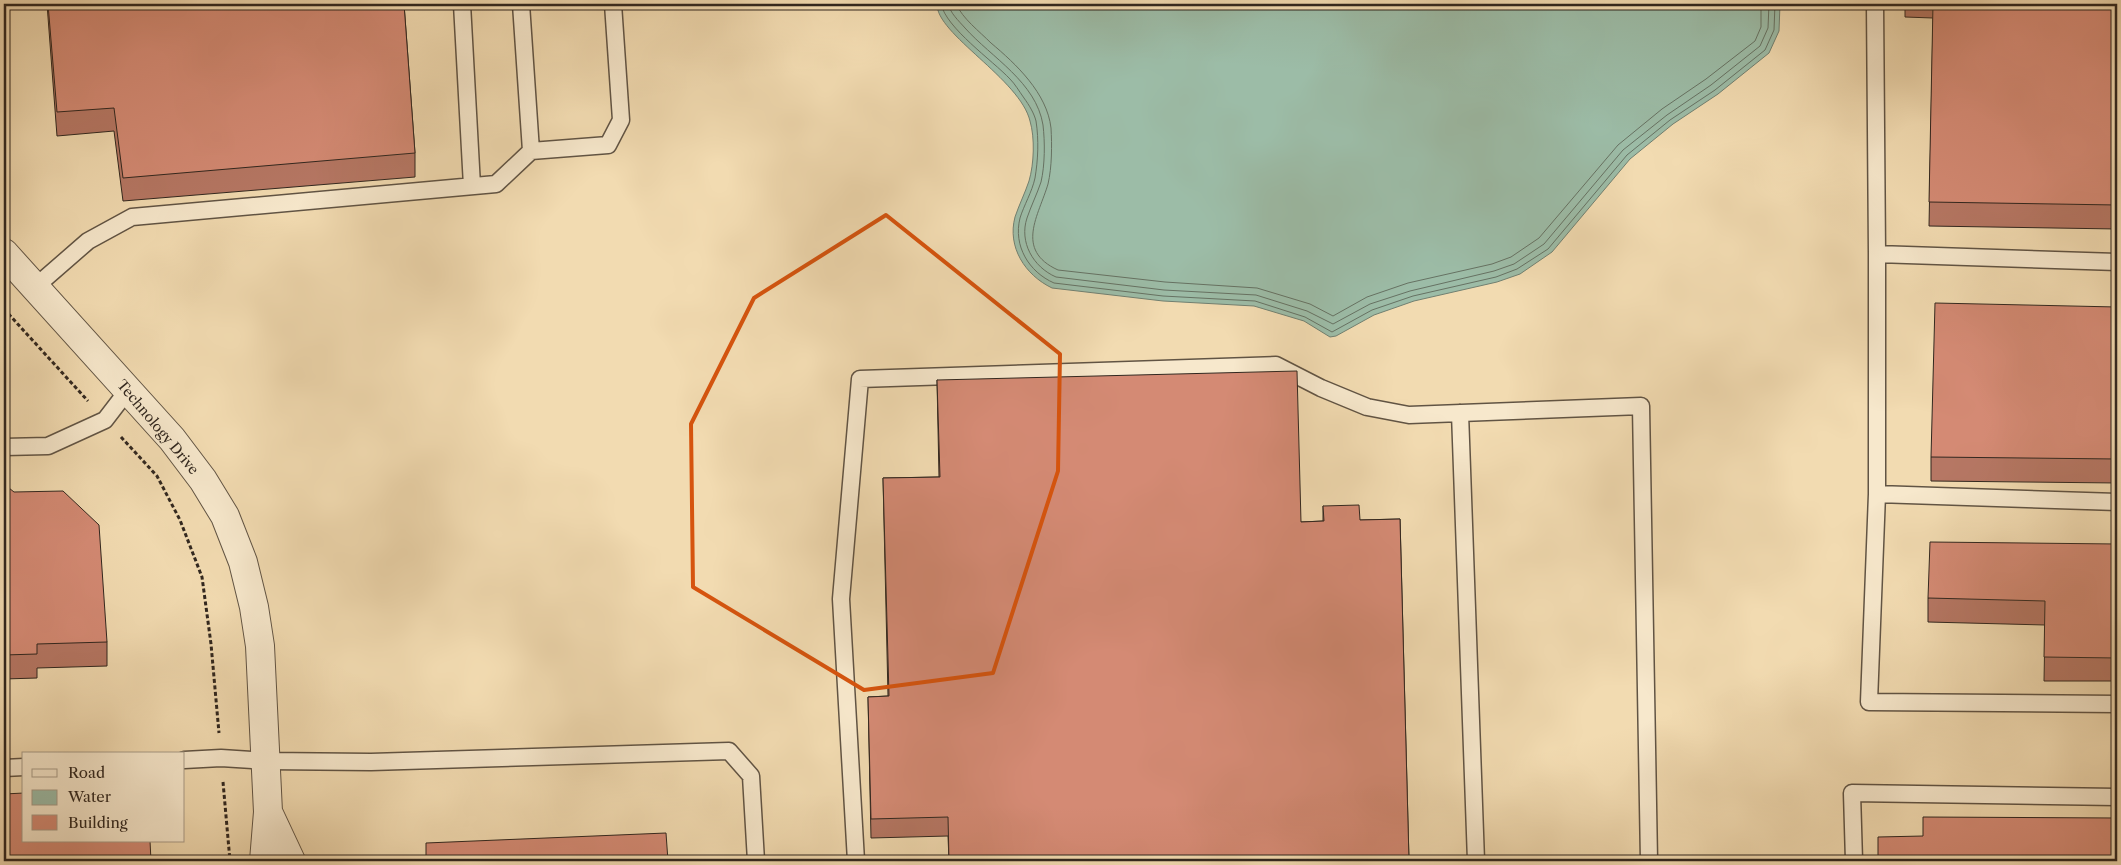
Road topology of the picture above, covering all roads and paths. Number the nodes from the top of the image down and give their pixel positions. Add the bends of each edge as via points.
1 (462, 4) edge
2 (521, 4) edge
3 (613, 4) edge
4 (1875, 4) edge
5 (531, 151) junction
6 (472, 186) junction
7 (4, 254) edge
8 (1877, 254) junction
9 (2117, 262) edge
10 (34, 288) junction
11 (4, 309) edge
12 (128, 390) junction
13 (1460, 413) junction
14 (105, 420) junction
15 (4, 447) edge
16 (1877, 494) junction
17 (2117, 502) edge
18 (2117, 704) edge
19 (221, 758) junction
20 (185, 760) edge
21 (266, 761) junction
22 (22, 767) edge
23 (4, 768) edge
24 (2117, 797) edge
25 (268, 812) junction
26 (230, 861) edge
27 (264, 861) edge
28 (291, 861) edge
29 (756, 861) edge
30 (856, 861) edge
31 (1476, 861) edge
32 (1649, 861) edge
33 (1854, 861) edge

1 - 6 lane
2 - 5 lane
3 - 5 lane via 621,120 608,145
4 - 8 lane
5 - 6 lane via 496,184
6 - 10 lane via 132,217 88,241
7 - 10 street, Technology Drive
8 - 9 lane
8 - 16 lane
10 - 12 street, Technology Drive
11 - 14 path
12 - 14 lane
12 - 21 street, Technology Drive via 203,480 225,516 243,562 260,646
13 - 30 lane via 1409,415 1368,407 1276,365 860,379 841,599
13 - 31 lane
13 - 32 lane via 1641,406
14 - 15 lane via 48,446
14 - 19 path via 157,476 180,520 202,578 212,644
16 - 17 lane
16 - 18 lane via 1869,702
19 - 20 lane
19 - 21 lane
19 - 26 path
21 - 25 street, Technology Drive
21 - 29 lane via 371,762 729,751 751,776
22 - 23 lane
24 - 33 lane via 1852,794
25 - 27 street, Technology Drive
25 - 28 street, Technology Drive

